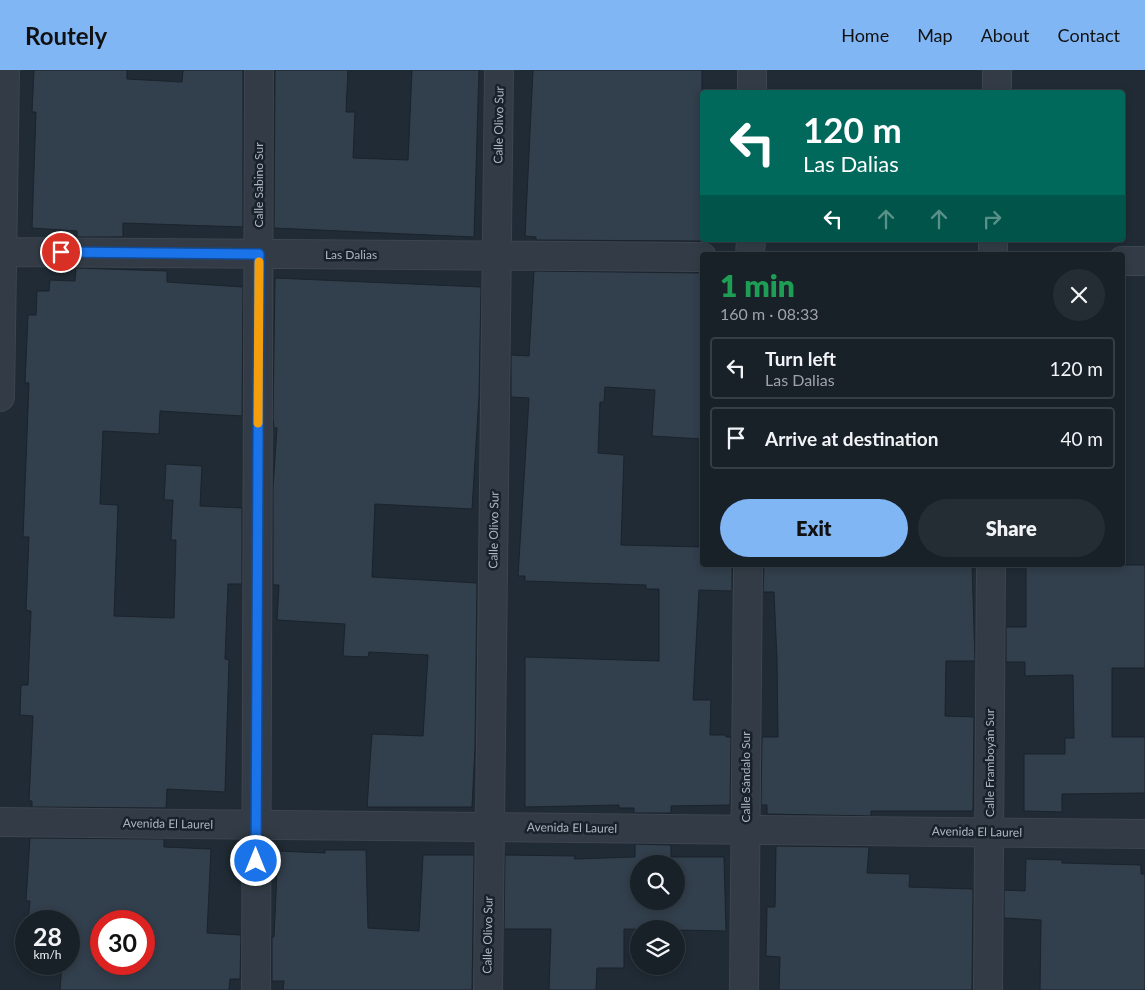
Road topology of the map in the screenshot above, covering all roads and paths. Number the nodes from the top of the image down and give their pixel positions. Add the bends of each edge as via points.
1 (5, 70) edge
2 (259, 70) edge
3 (500, 70) edge
4 (752, 70) edge
5 (997, 70) edge
6 (752, 90) edge
7 (997, 90) edge
8 (1, 252) edge
9 (259, 254) junction
10 (497, 256) junction
11 (700, 257) edge
12 (1125, 261) edge
13 (1145, 261) edge
14 (0, 397) edge
15 (748, 567) edge
16 (991, 567) edge
17 (0, 822) edge
18 (257, 824) junction
19 (490, 827) junction
20 (746, 830) junction
21 (989, 832) junction
22 (1145, 834) edge
23 (256, 990) edge
24 (488, 990) edge
25 (744, 990) edge
26 (988, 990) edge

1 - 8 street
2 - 9 street, Calle Sabino Sur
3 - 10 street, Calle Olivo Sur
4 - 6 street
5 - 7 street
8 - 9 street, Las Dalias
8 - 14 street
9 - 10 street, Las Dalias
9 - 18 street, Calle Sabino Sur
10 - 11 street, Las Dalias
10 - 19 street, Calle Olivo Sur
12 - 13 street
15 - 20 street, Calle Sándalo Sur
16 - 21 street, Calle Framboyán Sur
17 - 18 street, Avenida El Laurel
18 - 19 street, Avenida El Laurel
18 - 23 street, Calle Sabino Sur
19 - 20 street, Avenida El Laurel
19 - 24 street, Calle Olivo Sur
20 - 21 street, Avenida El Laurel
20 - 25 street, Calle Sándalo Sur
21 - 22 street, Avenida El Laurel
21 - 26 street, Calle Framboyán Sur

